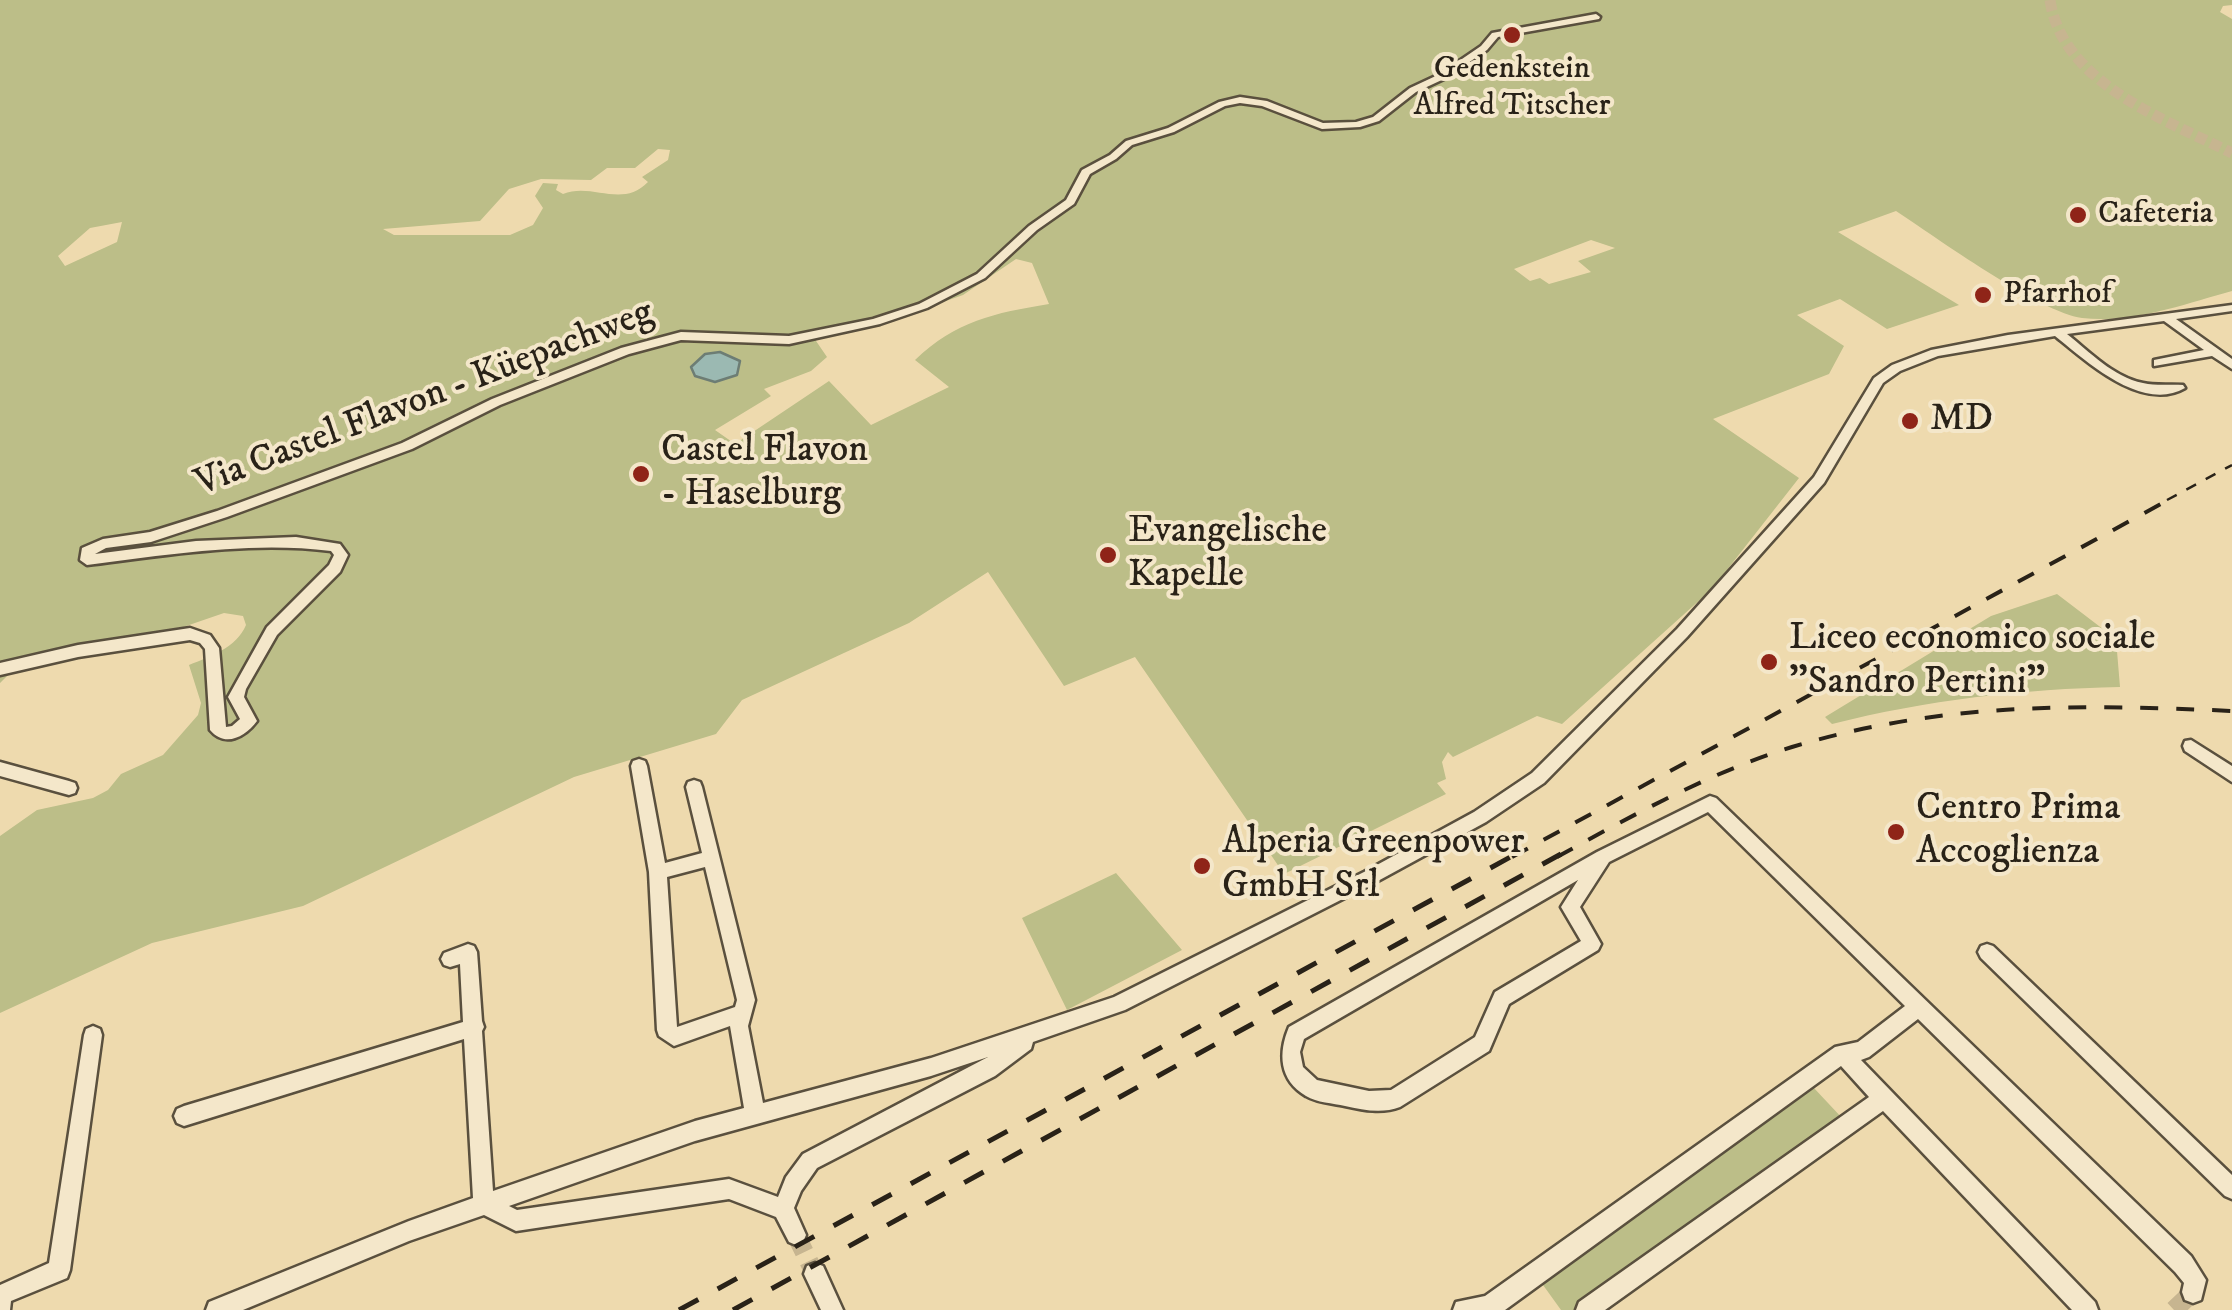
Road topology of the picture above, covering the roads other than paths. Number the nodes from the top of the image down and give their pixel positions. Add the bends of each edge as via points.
1 (1596, 16) dead end
2 (2232, 308) edge
3 (2168, 320) junction
4 (2057, 332) junction
5 (2213, 352) junction
6 (2158, 363) dead end
7 (2232, 365) edge
8 (2180, 388) dead end
9 (0, 669) edge
10 (2191, 746) dead end
11 (639, 766) dead end
12 (0, 768) edge
13 (2232, 775) edge
14 (694, 787) dead end
15 (69, 788) dead end
16 (1603, 857) junction
17 (711, 858) junction
18 (658, 872) junction
19 (1987, 952) dead end
20 (450, 959) dead end
21 (1919, 1007) junction
22 (742, 1013) junction
23 (475, 1027) junction
24 (1035, 1034) junction
25 (93, 1035) dead end
26 (1842, 1054) junction
27 (1884, 1098) junction
28 (755, 1114) junction
29 (184, 1116) dead end
30 (2232, 1189) edge
31 (484, 1204) junction
32 (783, 1209) junction
33 (796, 1236) tunnel mouth
34 (815, 1274) tunnel mouth
35 (2194, 1286) dead end
36 (0, 1308) edge
37 (1490, 1309) edge
38 (216, 1310) edge
39 (832, 1310) edge
40 (1464, 1310) edge
41 (1587, 1310) edge
42 (2087, 1310) edge

1 - 9 street, Via Castel Flavon - Küepachweg via 1495,36 1367,122 1322,126 1264,102 1230,100 1129,142 1086,172 1070,202 981,276 923,306 789,340 681,336 625,351 407,446 222,514 86,552 87,560 196,546 335,547 341,555 334,568 272,631 239,688 236,697 250,721 236,732 218,730 212,648 190,634
2 - 3 street
3 - 4 street
3 - 5 street
4 - 8 street via 2130,387
4 - 24 street via 1935,352 1882,376 1819,480 1538,778 1370,877 1118,1004
5 - 6 street
5 - 7 street
10 - 13 street
11 - 18 street
12 - 15 street
14 - 17 street
16 - 16 street via 1296,1032 1290,1052 1295,1072 1312,1089 1393,1100 1482,1044 1502,998 1592,944 1570,908
16 - 21 street via 1710,803
17 - 18 street
17 - 22 street via 746,1000
18 - 22 street via 666,1030 674,1037
19 - 30 street
20 - 23 street via 468,952
21 - 26 street via 1862,1050
21 - 35 street
22 - 28 street via 738,1026
23 - 29 street
23 - 31 street
24 - 28 street
24 - 32 street via 988,1069 810,1161
25 - 36 street via 59,1270 0,1295
26 - 27 street
26 - 37 street
27 - 41 street
27 - 42 street
28 - 31 street
31 - 32 street via 516,1221 728,1189
31 - 38 street
32 - 33 street
34 - 39 street
37 - 40 street

